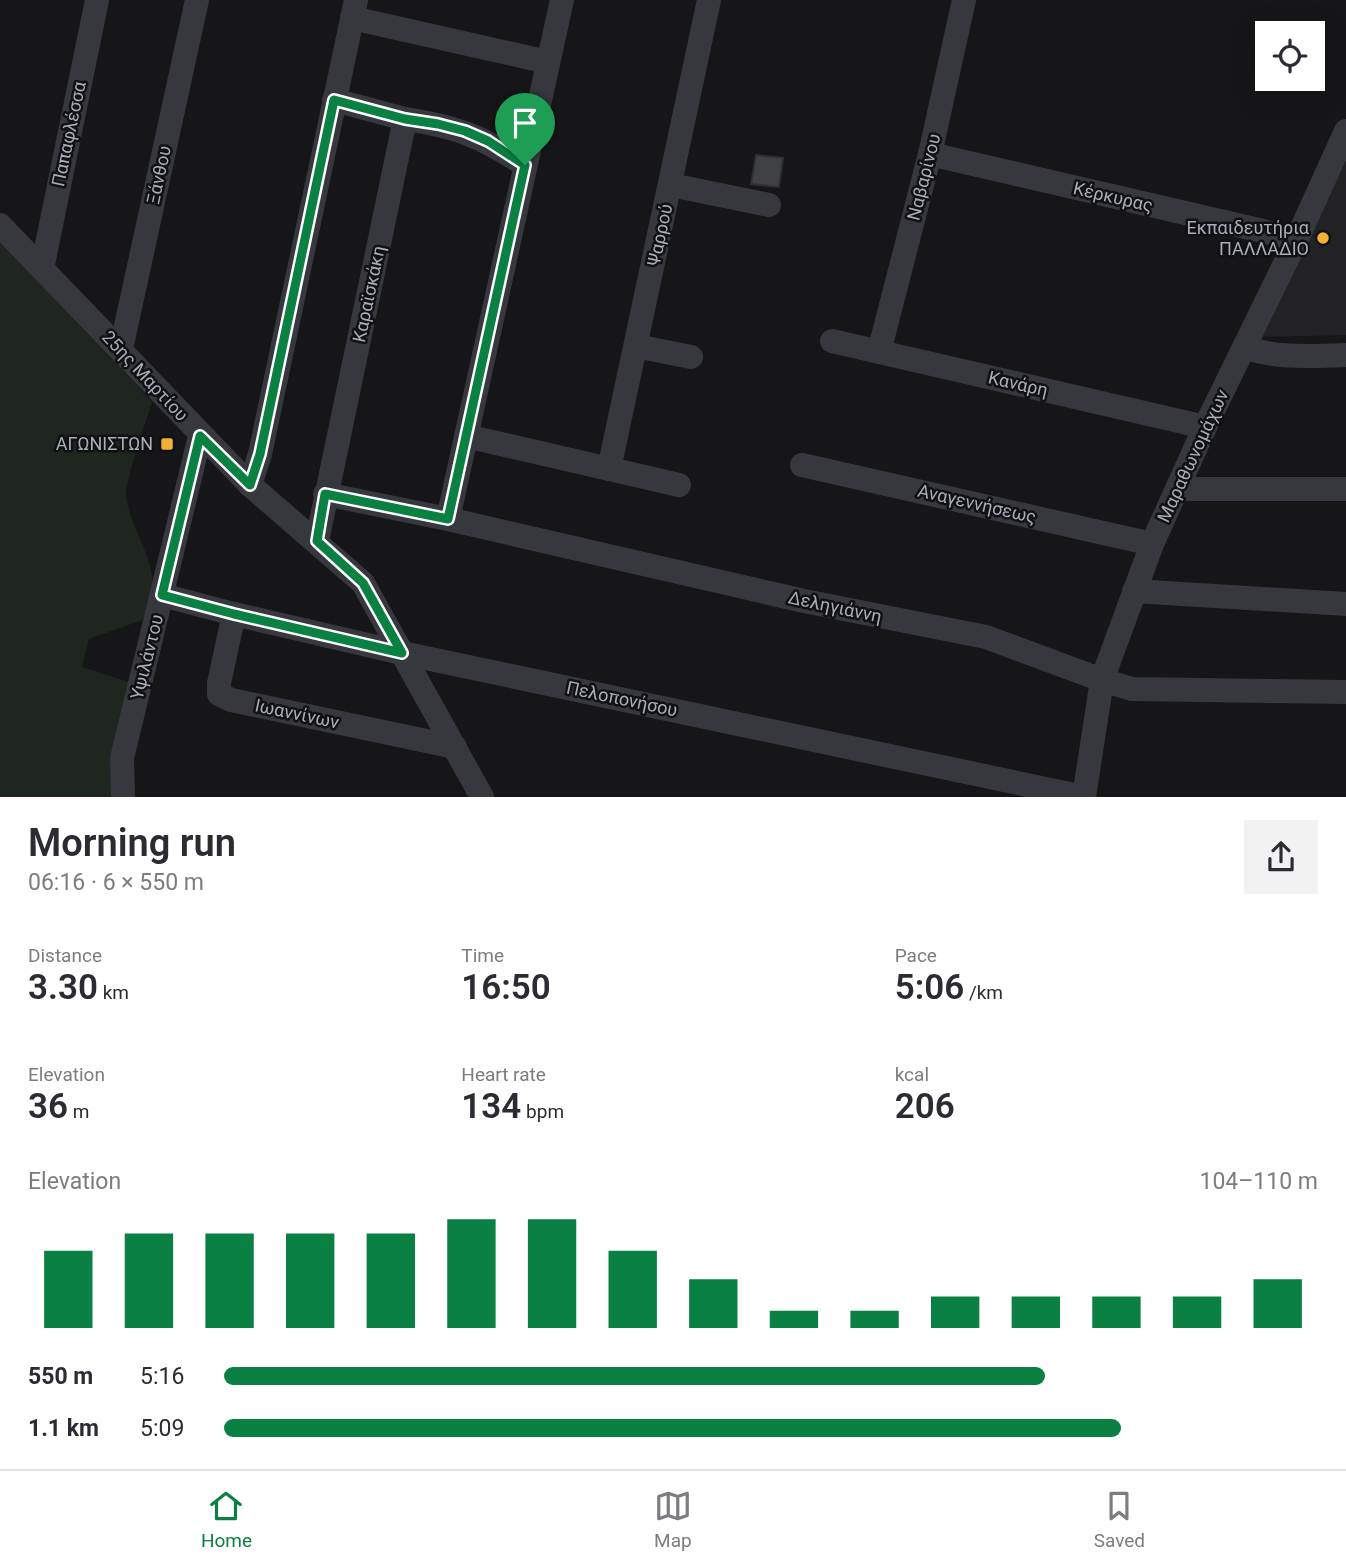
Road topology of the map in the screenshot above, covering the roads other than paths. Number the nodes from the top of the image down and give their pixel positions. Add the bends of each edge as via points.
1 (97, 0) edge
2 (197, 0) edge
3 (562, 0) edge
4 (709, 0) edge
5 (964, 0) edge
6 (354, 9) edge
7 (548, 62) junction
8 (334, 100) junction
9 (405, 119) junction
10 (1346, 131) edge
11 (930, 154) junction
12 (525, 165) junction
13 (671, 185) junction
14 (769, 205) dead end
15 (0, 225) edge
16 (1296, 241) junction
17 (42, 269) junction
18 (832, 341) dead end
19 (636, 345) junction
20 (1244, 346) junction
21 (121, 349) junction
22 (879, 352) junction
23 (1346, 355) edge
24 (691, 357) dead end
25 (1205, 427) junction
26 (200, 436) junction
27 (466, 436) junction
28 (802, 465) dead end
29 (609, 469) junction
30 (250, 485) junction
31 (679, 485) dead end
32 (1177, 489) junction
33 (1346, 489) edge
34 (325, 494) junction
35 (448, 519) junction
36 (317, 541) junction
37 (1152, 544) junction
38 (1134, 591) junction
39 (162, 595) junction
40 (1346, 604) edge
41 (234, 614) junction
42 (402, 653) junction
43 (1101, 680) junction
44 (1346, 692) edge
45 (455, 747) junction
46 (123, 797) edge
47 (482, 797) edge
48 (1084, 797) edge

1 - 17 street, Παπαφλέσσα
2 - 21 street, Ξάνθου
3 - 7 street
4 - 13 street, Ψαρρού
5 - 11 street, Ναβαρίνου
6 - 7 street
6 - 8 street
7 - 12 street
8 - 9 street
8 - 30 street
9 - 12 street via 465,131
9 - 34 street, Καραϊσκάκη
10 - 16 street, Μαραθωνομάχων
11 - 16 street, Κέρκυρας
11 - 22 street, Ναβαρίνου
12 - 27 street
13 - 14 street
13 - 19 street, Ψαρρού
15 - 17 street, 25ης Μαρτίου
16 - 20 street, Μαραθωνομάχων
17 - 21 street, 25ης Μαρτίου
18 - 22 street, Κανάρη
19 - 24 street
19 - 29 street, Ψαρρού
20 - 23 street via 1281,355
20 - 25 street, Μαραθωνομάχων
21 - 26 street, 25ης Μαρτίου
22 - 25 street, Κανάρη
25 - 32 street, Μαραθωνομάχων
26 - 30 street, 25ης Μαρτίου
26 - 39 street, Υψιλάντου
27 - 29 street
27 - 35 street
28 - 37 street, Αναγεννήσεως
29 - 31 street
30 - 36 street, 25ης Μαρτίου
32 - 33 street
32 - 37 street, Μαραθωνομάχων
34 - 35 street, Δεληγιάννη
34 - 36 street, Καραϊσκάκη
35 - 43 street, Δεληγιάννη via 804,601 986,637
36 - 42 street, 25ης Μαρτίου via 363,583
37 - 38 street, Μαραθωνομάχων
38 - 40 street
38 - 43 street, Μαραθωνομάχων
39 - 41 street, Πελοπονήσου
39 - 46 street, Υψιλάντου via 122,758
41 - 42 street, Πελοπονήσου
41 - 45 street, Ιωαννίνων via 219,694
42 - 45 street, 25ης Μαρτίου
42 - 48 street, Πελοπονήσου
43 - 44 street, Δεληγιάννη via 1132,689
43 - 48 street, Μαραθωνομάχων
45 - 47 street, 25ης Μαρτίου

